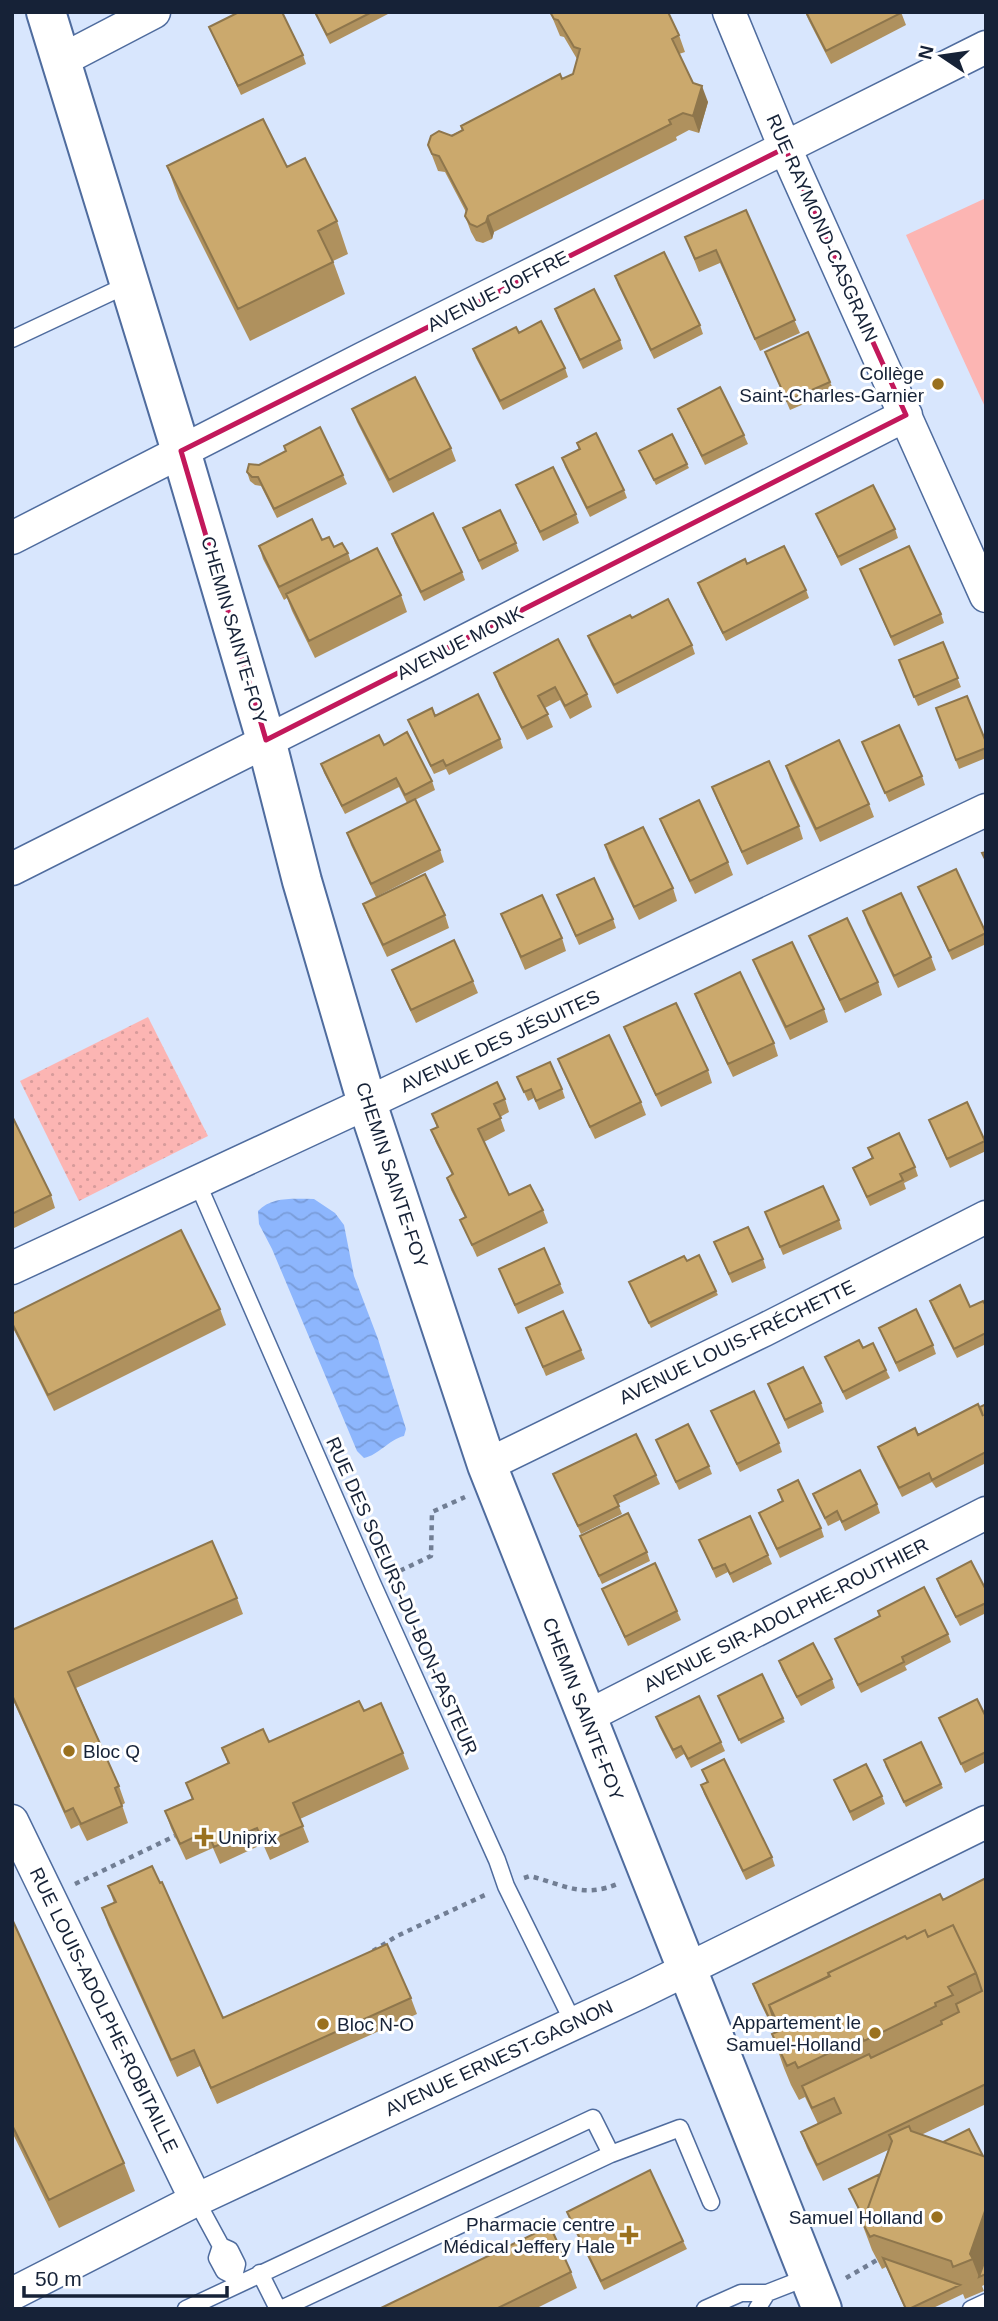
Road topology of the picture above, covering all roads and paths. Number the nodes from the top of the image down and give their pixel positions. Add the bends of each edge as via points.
1 (46, 12) edge
2 (155, 12) edge
3 (729, 12) edge
4 (986, 47) edge
5 (62, 60) junction
6 (785, 148) junction
7 (129, 284) junction
8 (12, 339) edge
9 (906, 415) junction
10 (181, 451) junction
11 (12, 538) edge
12 (986, 596) edge
13 (266, 740) junction
14 (986, 810) edge
15 (12, 869) edge
16 (367, 1104) junction
17 (197, 1182) junction
18 (986, 1217) edge
19 (12, 1268) edge
20 (477, 1480) junction
21 (986, 1513) edge
22 (373, 1585) junction
23 (586, 1717) junction
24 (12, 1821) edge
25 (986, 1822) edge
26 (174, 1836) edge
27 (646, 1871) junction
28 (91, 1876) dead end
29 (506, 1886) junction
30 (365, 1956) edge
31 (688, 1970) junction
32 (574, 2024) junction
33 (611, 2154) junction
34 (197, 2200) junction
35 (711, 2202) dead end
36 (877, 2260) edge
37 (260, 2273) junction
38 (846, 2278) dead end
39 (237, 2280) junction
40 (767, 2293) junction
41 (815, 2293) edge
42 (12, 2294) edge
43 (986, 2302) edge
44 (186, 2309) edge
45 (280, 2309) edge
46 (705, 2309) edge
47 (757, 2309) edge
48 (971, 2309) edge

1 - 5 main road, CHEMIN SAINTE-FOY
2 - 5 street
3 - 6 street, RUE RAYMOND-CASGRAIN
4 - 6 street, AVENUE JOFFRE
5 - 7 main road, CHEMIN SAINTE-FOY
6 - 9 street, RUE RAYMOND-CASGRAIN
6 - 10 street, AVENUE JOFFRE
7 - 8 lane
7 - 10 main road, CHEMIN SAINTE-FOY
9 - 12 street, RUE RAYMOND-CASGRAIN
9 - 13 street, AVENUE MONK
10 - 11 street, AVENUE JOFFRE
10 - 13 main road, CHEMIN SAINTE-FOY
13 - 15 street, AVENUE MONK
13 - 16 main road, CHEMIN SAINTE-FOY
14 - 16 street, AVENUE DES JÉSUITES
16 - 17 street, AVENUE DES JÉSUITES
16 - 20 main road, CHEMIN SAINTE-FOY
17 - 19 street, AVENUE DES JÉSUITES
17 - 22 lane, RUE DES SOEURS-DU-BON-PASTEUR
18 - 20 street, AVENUE LOUIS-FRÉCHETTE
20 - 22 path via 432,1512 431,1556
20 - 23 main road, CHEMIN SAINTE-FOY
21 - 23 street, AVENUE SIR-ADOLPHE-ROUTHIER
22 - 29 lane, RUE DES SOEURS-DU-BON-PASTEUR
23 - 27 main road, CHEMIN SAINTE-FOY
24 - 34 street, RUE LOUIS-ADOLPHE-ROBITAILLE
25 - 31 street, AVENUE ERNEST-GAGNON
26 - 28 path
27 - 29 path via 591,1890 572,1890 530,1876
27 - 31 main road, CHEMIN SAINTE-FOY
29 - 30 path via 397,1936
29 - 32 lane, RUE DES SOEURS-DU-BON-PASTEUR
31 - 32 street, AVENUE ERNEST-GAGNON
31 - 41 main road, CHEMIN SAINTE-FOY
32 - 34 street, AVENUE ERNEST-GAGNON
33 - 35 lane via 680,2128
33 - 37 lane via 593,2118
33 - 45 lane
34 - 39 lane via 221,2246 217,2258 224,2271
34 - 42 street, AVENUE ERNEST-GAGNON
36 - 38 path
37 - 39 lane
37 - 45 lane
39 - 44 lane
40 - 41 lane
40 - 46 lane via 741,2293
40 - 47 lane
43 - 48 lane

